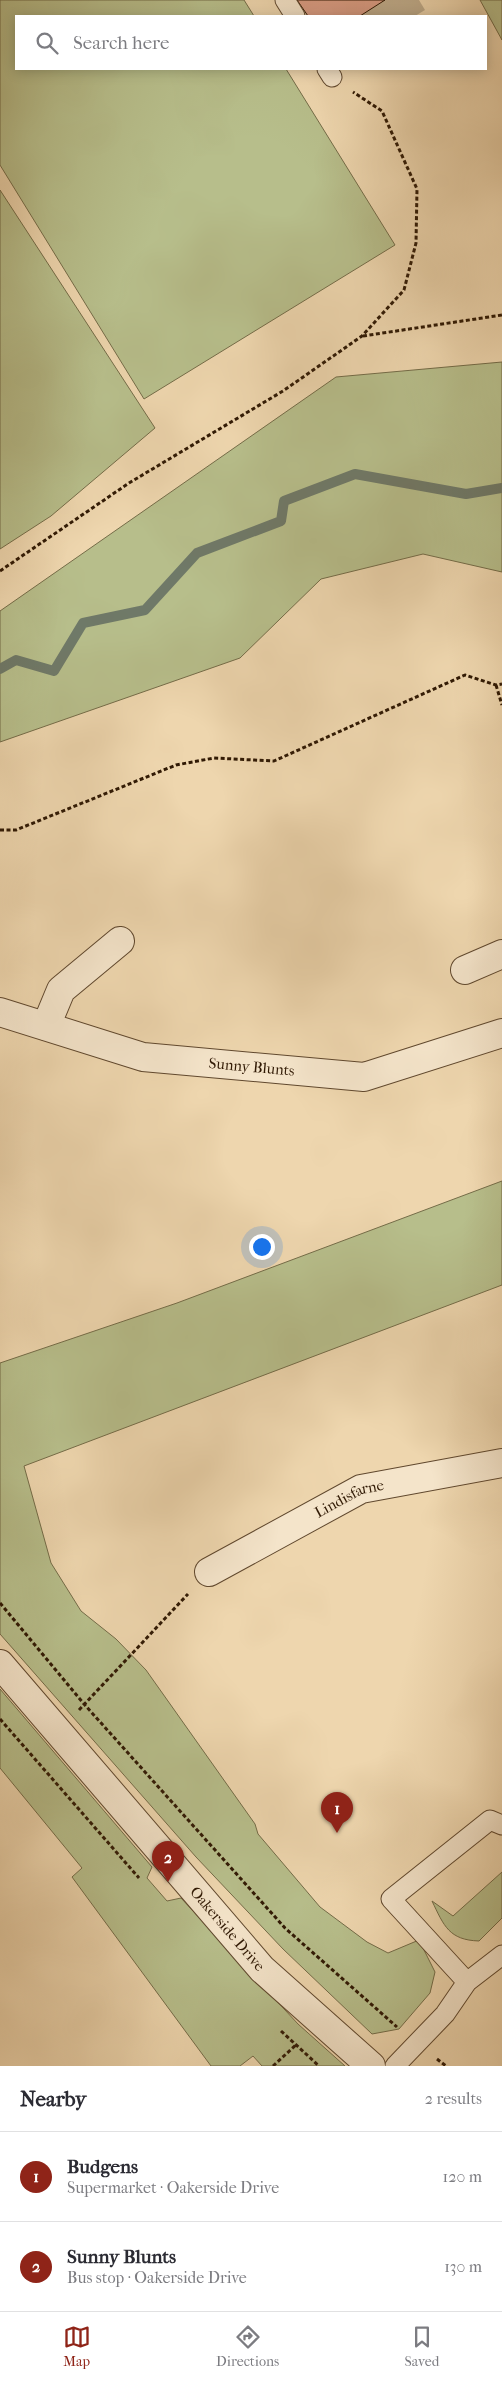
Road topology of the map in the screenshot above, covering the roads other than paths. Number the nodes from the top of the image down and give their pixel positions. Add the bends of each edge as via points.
1 (286, 0) edge
2 (294, 15) edge
3 (120, 941) dead end
4 (502, 954) edge
5 (465, 970) dead end
6 (0, 1012) edge
7 (46, 1026) junction
8 (502, 1033) edge
9 (502, 1463) edge
10 (209, 1572) road end
11 (0, 1664) edge
12 (502, 1825) edge
13 (502, 1955) edge
14 (467, 1982) junction
15 (371, 2066) edge
16 (395, 2066) edge

1 - 2 lane
3 - 7 street via 62,990
4 - 5 street
6 - 7 street, Sunny Blunts
7 - 8 street, Sunny Blunts via 143,1057 364,1076
9 - 10 street, Lindisfarne via 361,1489
11 - 15 street, Oakerside Drive via 262,1968
12 - 14 lane via 490,1820 391,1899
13 - 14 lane
14 - 16 lane via 445,2014

